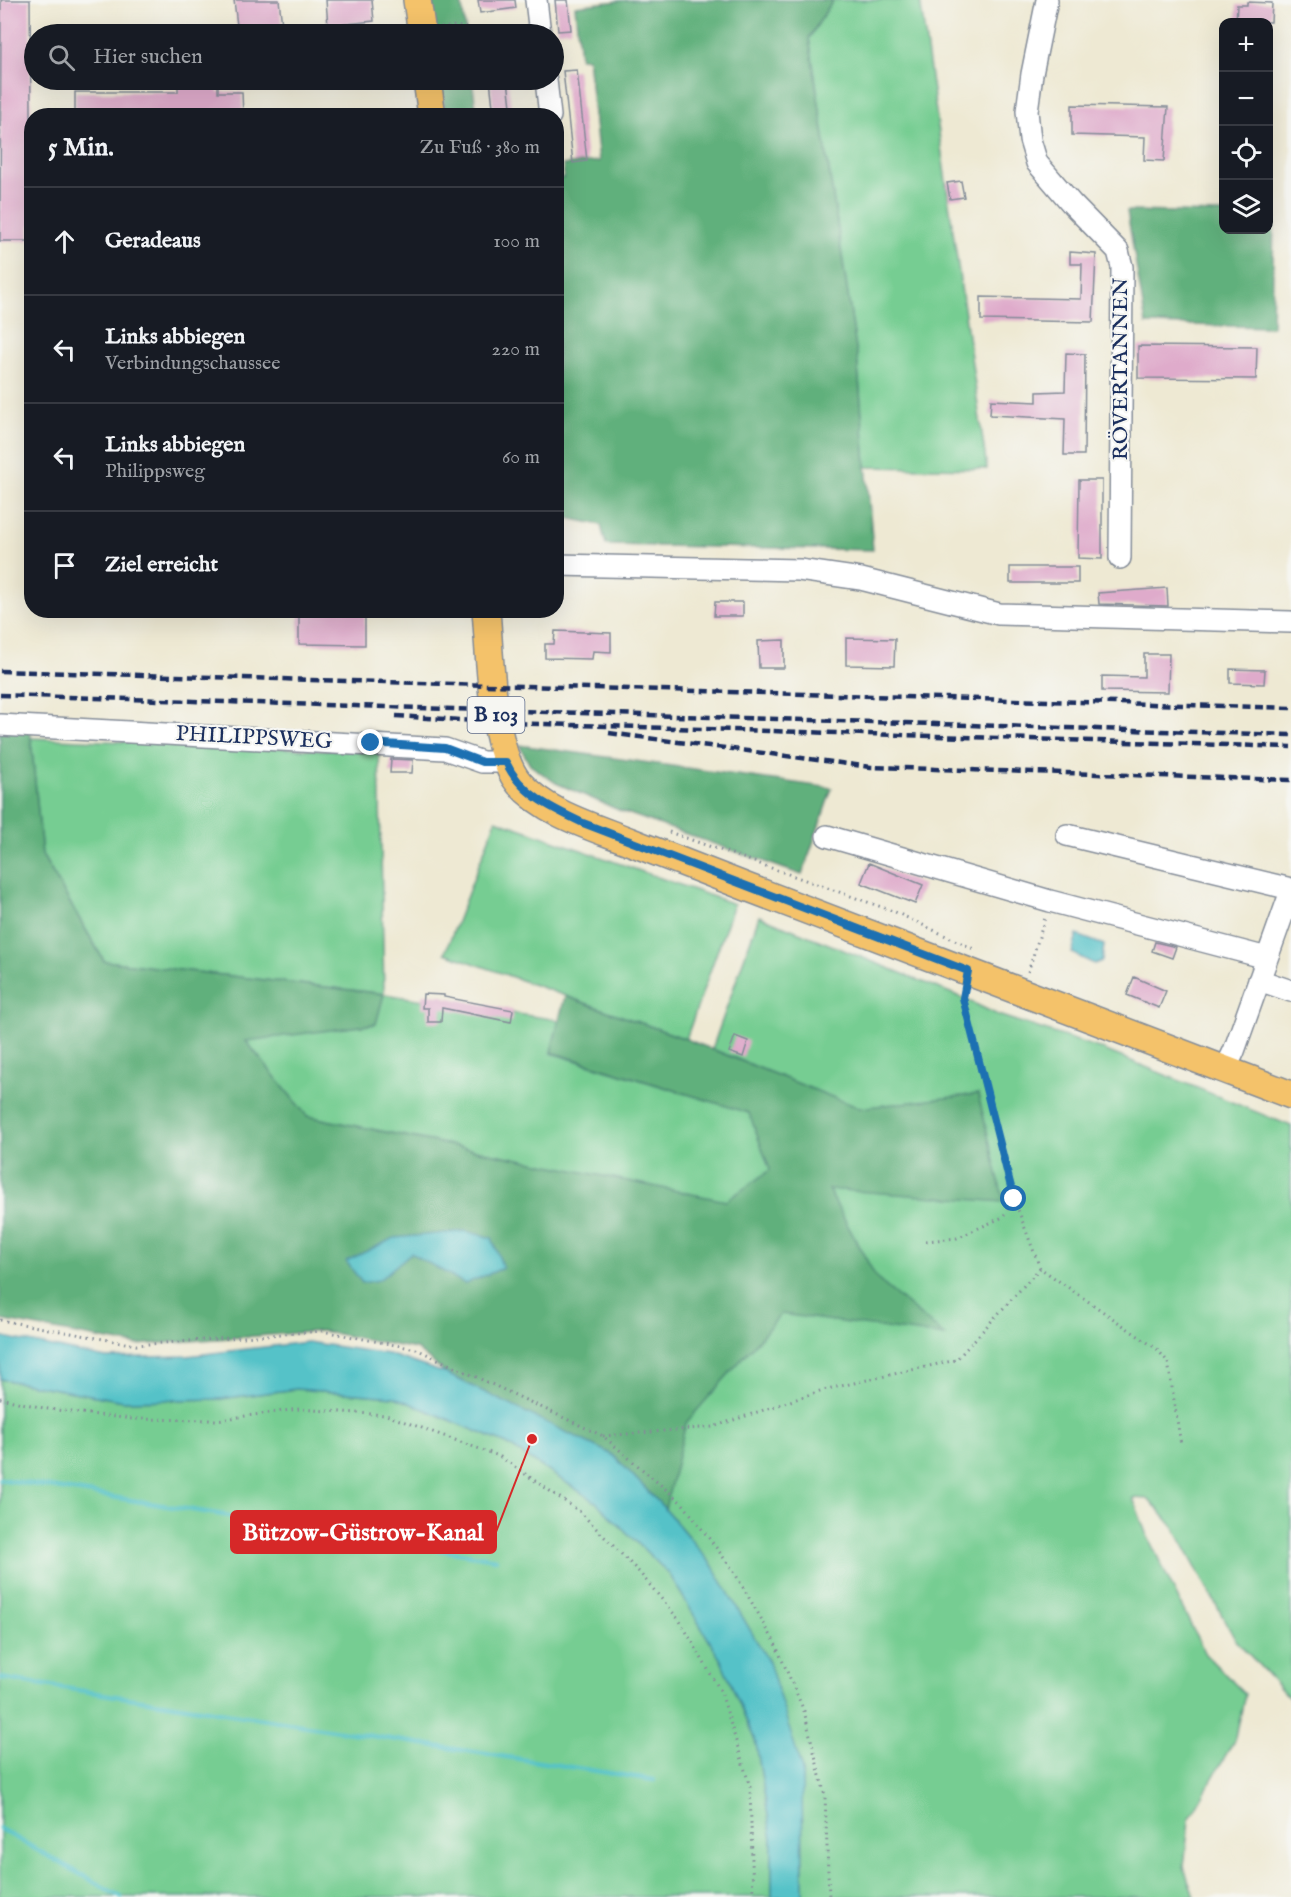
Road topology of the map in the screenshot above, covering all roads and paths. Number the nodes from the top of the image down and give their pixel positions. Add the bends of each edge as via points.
1 (417, 0) edge
2 (536, 0) edge
3 (1047, 0) edge
4 (427, 24) edge
5 (539, 24) edge
6 (428, 90) edge
7 (547, 90) edge
8 (431, 108) edge
9 (549, 108) edge
10 (1120, 558) dead end
11 (564, 565) edge
12 (487, 618) edge
13 (1291, 622) edge
14 (0, 725) edge
15 (506, 762) junction
16 (661, 830) dead end
17 (1067, 835) dead end
18 (826, 836) dead end
19 (1291, 890) edge
20 (1050, 901) junction
21 (1267, 958) junction
22 (977, 963) junction
23 (1023, 977) junction
24 (1259, 980) junction
25 (1291, 991) edge
26 (1225, 1070) junction
27 (1291, 1095) edge
28 (1014, 1199) junction
29 (926, 1241) dead end
30 (1040, 1268) junction
31 (0, 1320) edge
32 (0, 1398) edge
33 (603, 1436) junction
34 (1181, 1445) dead end
35 (753, 1897) edge
36 (829, 1897) edge

1 - 4 main road
2 - 5 street
3 - 10 street, RÖVERTANNEN via 1027,111 1030,140 1037,163 1118,251 1122,267
6 - 8 main road
7 - 9 street
11 - 13 street via 799,570 861,579 999,614
12 - 15 main road, B 103 via 497,722
14 - 15 street, PHILIPPSWEG via 445,748 482,762
15 - 22 main road, B 103 via 521,785 536,798 583,823
16 - 22 path via 893,911
17 - 19 street
18 - 20 street
19 - 21 street
20 - 21 street
20 - 23 path
21 - 24 street
22 - 23 main road, B 103
22 - 28 path via 963,998
23 - 26 main road, B 103
24 - 25 street
24 - 26 street
26 - 27 main road, B 103
28 - 29 path via 1003,1217 957,1238
28 - 30 path
30 - 33 path via 956,1360 823,1390 713,1427
30 - 34 path via 1157,1350 1168,1362
31 - 33 path via 136,1345 322,1331 416,1350
32 - 35 path via 48,1409 132,1419 216,1420 300,1409 386,1415 500,1456 579,1511 639,1572 680,1621 721,1692 750,1786
33 - 36 path via 683,1504 733,1570 774,1641 804,1711 825,1796

